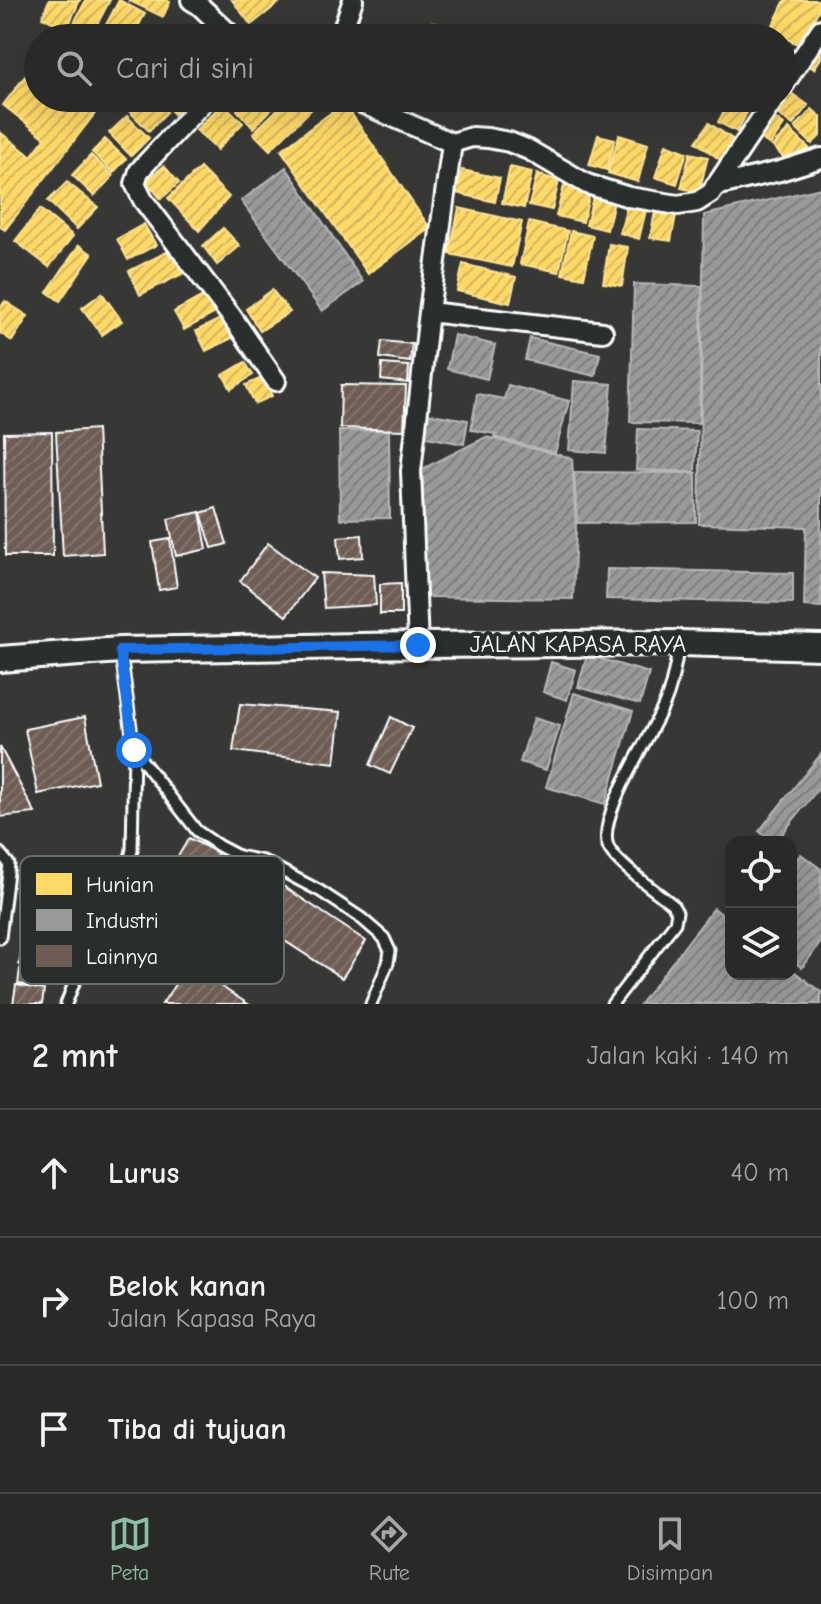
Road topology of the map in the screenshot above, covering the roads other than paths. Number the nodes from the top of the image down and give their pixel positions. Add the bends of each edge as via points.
1 (191, 0) edge
2 (353, 0) edge
3 (219, 24) edge
4 (345, 24) edge
5 (821, 29) edge
6 (797, 65) edge
7 (194, 112) edge
8 (382, 112) edge
9 (765, 112) edge
10 (452, 143) junction
11 (821, 158) edge
12 (715, 186) junction
13 (429, 312) junction
14 (603, 332) dead end
15 (276, 381) dead end
16 (680, 643) junction
17 (418, 645) junction
18 (821, 647) edge
19 (120, 650) junction
20 (0, 659) edge
21 (134, 750) junction
22 (0, 853) edge
23 (130, 856) edge
24 (238, 856) edge
25 (284, 872) edge
26 (0, 938) edge
27 (74, 984) edge
28 (66, 1004) edge
29 (371, 1004) edge
30 (612, 1004) edge

1 - 3 street
2 - 4 street
5 - 6 street
7 - 15 street via 139,171 135,184
8 - 10 street
9 - 12 street
10 - 12 street via 472,137 509,142 587,184 654,202 697,202
10 - 13 street
11 - 12 street
13 - 14 street
13 - 17 street via 411,471
16 - 17 main road, JALAN KAPASA RAYA
16 - 18 main road, JALAN KAPASA RAYA
16 - 30 lane via 667,699 617,795 606,832 608,848 620,862 672,904 675,923
17 - 19 main road, JALAN KAPASA RAYA
19 - 20 main road, JALAN KAPASA RAYA
19 - 21 lane
21 - 23 lane
21 - 24 lane via 197,831
22 - 26 lane via 9,864
25 - 29 lane via 361,918 384,938 388,963
27 - 28 lane

